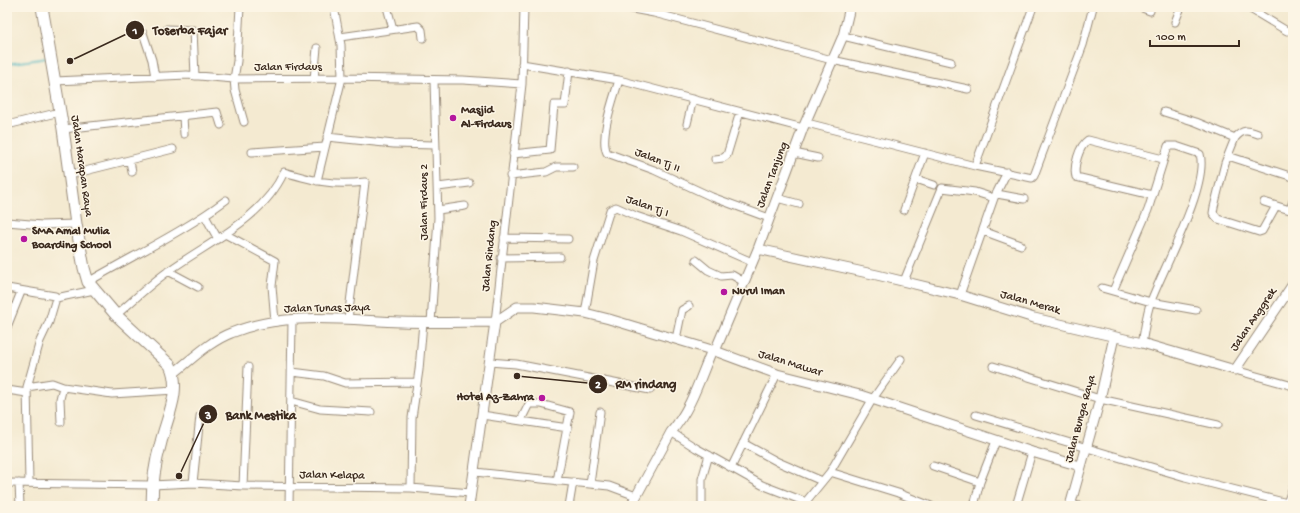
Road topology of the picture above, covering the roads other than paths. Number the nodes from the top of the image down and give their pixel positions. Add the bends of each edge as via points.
1 (42, 7) edge
2 (240, 7) edge
3 (334, 7) edge
4 (387, 7) edge
5 (524, 7) edge
6 (622, 7) edge
7 (850, 7) edge
8 (1033, 7) edge
9 (1093, 7) edge
10 (1140, 7) edge
11 (1181, 7) edge
12 (1247, 7) edge
13 (634, 8) edge
14 (1150, 10) dead end
15 (1176, 22) dead end
16 (167, 29) dead end
17 (394, 29) junction
18 (1288, 31) dead end
19 (143, 33) dead end
20 (843, 36) junction
21 (340, 37) junction
22 (423, 38) dead end
23 (317, 48) dead end
24 (832, 60) junction
25 (951, 62) dead end
26 (522, 64) junction
27 (569, 71) junction
28 (195, 76) junction
29 (155, 77) junction
30 (342, 78) junction
31 (234, 79) junction
32 (314, 79) junction
33 (619, 80) junction
34 (55, 81) junction
35 (434, 81) junction
36 (522, 84) junction
37 (968, 89) dead end
38 (693, 99) junction
39 (60, 112) junction
40 (740, 112) junction
41 (1164, 112) dead end
42 (182, 116) junction
43 (244, 122) dead end
44 (687, 124) dead end
45 (7, 125) edge
46 (221, 125) dead end
47 (805, 126) junction
48 (63, 129) junction
49 (184, 134) dead end
50 (1258, 134) dead end
51 (327, 137) junction
52 (1235, 138) junction
53 (434, 145) junction
54 (325, 147) junction
55 (173, 149) dead end
56 (252, 152) dead end
57 (794, 153) junction
58 (925, 153) junction
59 (513, 154) junction
60 (1228, 156) junction
61 (818, 158) dead end
62 (715, 159) dead end
63 (1163, 159) junction
64 (130, 161) junction
65 (976, 166) junction
66 (573, 168) dead end
67 (132, 172) dead end
68 (1007, 172) junction
69 (69, 175) junction
70 (510, 176) junction
71 (1293, 177) edge
72 (916, 179) junction
73 (317, 181) junction
74 (469, 183) dead end
75 (934, 185) dead end
76 (438, 187) junction
77 (996, 196) junction
78 (1152, 196) junction
79 (777, 198) junction
80 (1024, 198) dead end
81 (226, 200) dead end
82 (1264, 202) dead end
83 (1293, 202) edge
84 (799, 204) dead end
85 (465, 206) dead end
86 (1276, 206) junction
87 (438, 210) junction
88 (904, 210) dead end
89 (1291, 210) edge
90 (205, 216) junction
91 (769, 218) junction
92 (7, 222) edge
93 (76, 224) junction
94 (983, 231) junction
95 (225, 234) junction
96 (504, 238) junction
97 (218, 239) junction
98 (568, 239) dead end
99 (1021, 245) dead end
100 (758, 249) junction
101 (560, 257) dead end
102 (502, 258) junction
103 (696, 260) dead end
104 (752, 262) junction
105 (168, 271) junction
106 (904, 281) junction
107 (744, 282) junction
108 (1293, 284) edge
109 (91, 286) junction
110 (198, 287) dead end
111 (7, 288) edge
112 (1102, 288) dead end
113 (1113, 291) junction
114 (21, 292) junction
115 (960, 295) junction
116 (56, 298) junction
117 (1151, 302) junction
118 (689, 306) dead end
119 (1196, 310) dead end
120 (585, 314) junction
121 (116, 315) junction
122 (348, 319) junction
123 (292, 321) junction
124 (275, 322) junction
125 (427, 322) junction
126 (494, 322) junction
127 (7, 327) edge
128 (1114, 337) junction
129 (676, 339) junction
130 (1142, 343) junction
131 (714, 351) junction
132 (901, 359) dead end
133 (489, 362) junction
134 (993, 366) dead end
135 (248, 367) dead end
136 (1235, 370) junction
137 (292, 372) junction
138 (174, 373) junction
139 (777, 374) junction
140 (417, 382) junction
141 (1293, 386) edge
142 (63, 387) junction
143 (7, 390) edge
144 (27, 390) junction
145 (175, 390) junction
146 (650, 390) dead end
147 (1100, 399) junction
148 (872, 400) junction
149 (291, 401) junction
150 (371, 412) dead end
151 (600, 412) dead end
152 (482, 415) junction
153 (976, 415) dead end
154 (200, 416) dead end
155 (521, 420) junction
156 (61, 422) dead end
157 (1218, 425) dead end
158 (568, 428) junction
159 (671, 432) junction
160 (996, 441) junction
161 (743, 443) junction
162 (1086, 448) junction
163 (1032, 452) junction
164 (709, 455) junction
165 (933, 466) dead end
166 (1080, 466) junction
167 (731, 468) junction
168 (475, 472) junction
169 (830, 472) junction
170 (557, 481) junction
171 (822, 481) junction
172 (7, 482) edge
173 (29, 482) junction
174 (573, 482) junction
175 (980, 482) junction
176 (19, 483) junction
177 (194, 483) junction
178 (590, 484) junction
179 (152, 485) junction
180 (243, 486) junction
181 (289, 487) junction
182 (1293, 487) edge
183 (411, 488) junction
184 (471, 493) junction
185 (636, 496) junction
186 (805, 504) edge
187 (1286, 504) edge
188 (1073, 505) edge
189 (20, 506) edge
190 (152, 506) edge
191 (288, 506) edge
192 (469, 506) edge
193 (569, 506) edge
194 (631, 506) edge
195 (702, 506) edge
196 (932, 506) edge
197 (974, 506) edge
198 (1016, 506) edge

1 - 34 main road, Jalan Harapan Raya
2 - 31 street
3 - 21 street
4 - 17 street
5 - 26 street, Jalan Rindang
6 - 13 street
7 - 20 street, Jalan Tanjung
8 - 65 street
9 - 68 street via 1083,45 1034,176 1029,178
10 - 14 street
11 - 15 street
12 - 18 street
13 - 24 street
16 - 28 street via 192,30
17 - 21 street
17 - 22 street via 418,26 422,30
19 - 29 street
20 - 24 street, Jalan Tanjung
20 - 25 street
21 - 30 street
23 - 32 street
24 - 37 street
24 - 47 street, Jalan Tanjung
26 - 27 street
26 - 36 street, Jalan Rindang
27 - 33 street
27 - 59 street via 565,105 554,105 550,150
28 - 29 street, Jalan Firdaus
28 - 31 street, Jalan Firdaus
29 - 34 street, Jalan Firdaus
30 - 32 street, Jalan Firdaus
30 - 35 street, Jalan Firdaus
30 - 51 street
31 - 32 street, Jalan Firdaus
31 - 43 street
33 - 38 street
33 - 91 street, Jalan Tj II via 607,127 604,147 607,153
34 - 39 main road, Jalan Harapan Raya
35 - 36 street, Jalan Firdaus
35 - 53 street, Jalan Firdaus 2
36 - 59 street, Jalan Rindang
38 - 40 street
38 - 44 street
39 - 45 street
39 - 48 main road, Jalan Harapan Raya
40 - 47 street
40 - 62 street via 727,155
41 - 52 street
42 - 46 street via 217,112
42 - 48 street
42 - 49 street
47 - 57 street, Jalan Tanjung
47 - 58 street
48 - 69 main road, Jalan Harapan Raya
50 - 52 street via 1245,130
51 - 53 street
51 - 54 street
52 - 60 street
53 - 76 street, Jalan Firdaus 2
54 - 56 street
54 - 73 street
55 - 64 street
57 - 61 street
57 - 79 street, Jalan Tanjung
58 - 65 street
58 - 72 street
59 - 70 street, Jalan Rindang
60 - 71 street
60 - 86 street via 1213,213 1218,220 1259,232
63 - 78 street
63 - 78 street via 1088,140 1083,144 1074,171 1076,177
63 - 117 street via 1170,145 1200,154 1202,161 1198,184 1187,216
64 - 67 street
64 - 69 street
65 - 68 street
66 - 70 street via 556,168 546,172
68 - 77 street
69 - 93 main road, Jalan Harapan Raya
70 - 96 street, Jalan Rindang
72 - 75 street
72 - 88 street
73 - 95 street via 284,172 269,197
73 - 122 street via 343,184 365,182
74 - 76 street
76 - 87 street, Jalan Firdaus 2
77 - 80 street
77 - 94 street
77 - 106 street via 942,188
78 - 113 street
79 - 84 street
79 - 91 street, Jalan Tanjung
81 - 90 street
82 - 86 street
83 - 89 street
85 - 87 street
86 - 89 street
87 - 125 street, Jalan Firdaus 2
90 - 97 street
90 - 109 street
91 - 100 street, Jalan Tanjung
92 - 93 street
93 - 109 main road, Jalan Harapan Raya via 84,268
94 - 99 street
94 - 115 street
95 - 97 street
95 - 124 street via 275,261 272,286
96 - 98 street
96 - 102 street, Jalan Rindang
97 - 105 street
100 - 104 street, Jalan Tanjung
100 - 106 street, Jalan Merak
101 - 102 street
102 - 126 street, Jalan Rindang
103 - 107 street via 721,276 732,275
104 - 107 street, Jalan Tanjung
104 - 120 street, Jalan Tj I via 681,231 616,207 610,210 594,261
105 - 110 street
105 - 121 street
106 - 115 street, Jalan Merak
107 - 131 street, Jalan Tanjung
108 - 136 street, Jalan Anggrek
109 - 116 street
109 - 121 main road, Jalan Harapan Raya
111 - 114 street
112 - 113 street
113 - 117 street
114 - 116 street via 28,291
114 - 127 street
115 - 128 street, Jalan Merak via 1034,318
116 - 144 street via 40,341
117 - 119 street
117 - 130 street
118 - 129 street via 682,310
120 - 126 street, Jalan Mawar via 534,306 517,307
120 - 129 street, Jalan Mawar
121 - 138 main road, Jalan Harapan Raya via 170,365
122 - 123 street, Jalan Tunas Jaya
122 - 125 street, Jalan Tunas Jaya
123 - 124 street, Jalan Tunas Jaya
123 - 137 street
124 - 138 street, Jalan Tunas Jaya via 264,322 231,333 211,344
125 - 126 street, Jalan Tunas Jaya
125 - 140 street, Jalan Firdaus 2
126 - 133 street, Jalan Rindang
128 - 130 street, Jalan Merak
128 - 147 street, Jalan Bunga Raya
129 - 131 street, Jalan Mawar
130 - 136 street, Jalan Merak
131 - 139 street, Jalan Mawar
131 - 159 street, Jalan Tanjung via 689,404
132 - 148 street
133 - 146 street via 516,364
133 - 152 street, Jalan Rindang
134 - 147 street
135 - 180 street
136 - 141 street, Jalan Merak
137 - 140 street via 324,376 345,383
137 - 149 street
138 - 145 main road
139 - 148 street, Jalan Mawar
139 - 161 street
140 - 183 street, Jalan Firdaus 2 via 412,418
142 - 144 street via 52,383
142 - 145 street via 112,394
142 - 156 street via 60,400
143 - 144 street
144 - 173 street
145 - 179 main road
147 - 157 street
147 - 162 street, Jalan Bunga Raya
148 - 160 street, Jalan Mawar
148 - 169 street
149 - 150 street via 320,409
149 - 181 street
151 - 178 street
152 - 155 street
152 - 168 street, Jalan Rindang
153 - 162 street
154 - 177 street
155 - 158 street
155 - 158 street via 529,404 541,404 570,412
158 - 170 street
159 - 164 street
159 - 185 street, Jalan Tanjung
160 - 163 street, Jalan Mawar
160 - 175 street
161 - 167 street
161 - 171 street
162 - 166 street, Jalan Bunga Raya
162 - 187 street
163 - 166 street, Jalan Mawar
163 - 198 street
164 - 167 street
164 - 195 street via 702,479
165 - 175 street
166 - 188 street, Jalan Bunga Raya
167 - 186 street
168 - 170 street
168 - 184 street, Jalan Rindang
169 - 171 street
169 - 196 street
170 - 174 street
171 - 186 street
172 - 176 street, Jalan Kelapa
173 - 176 street, Jalan Kelapa
173 - 179 street, Jalan Kelapa
174 - 178 street
174 - 193 street
175 - 197 street
176 - 189 street
177 - 179 street, Jalan Kelapa
177 - 180 street, Jalan Kelapa
178 - 185 street via 609,486
179 - 190 main road
180 - 181 street, Jalan Kelapa
181 - 183 street, Jalan Kelapa
181 - 191 street
182 - 187 street
183 - 184 street, Jalan Kelapa
184 - 192 street, Jalan Rindang
185 - 194 street, Jalan Tanjung

